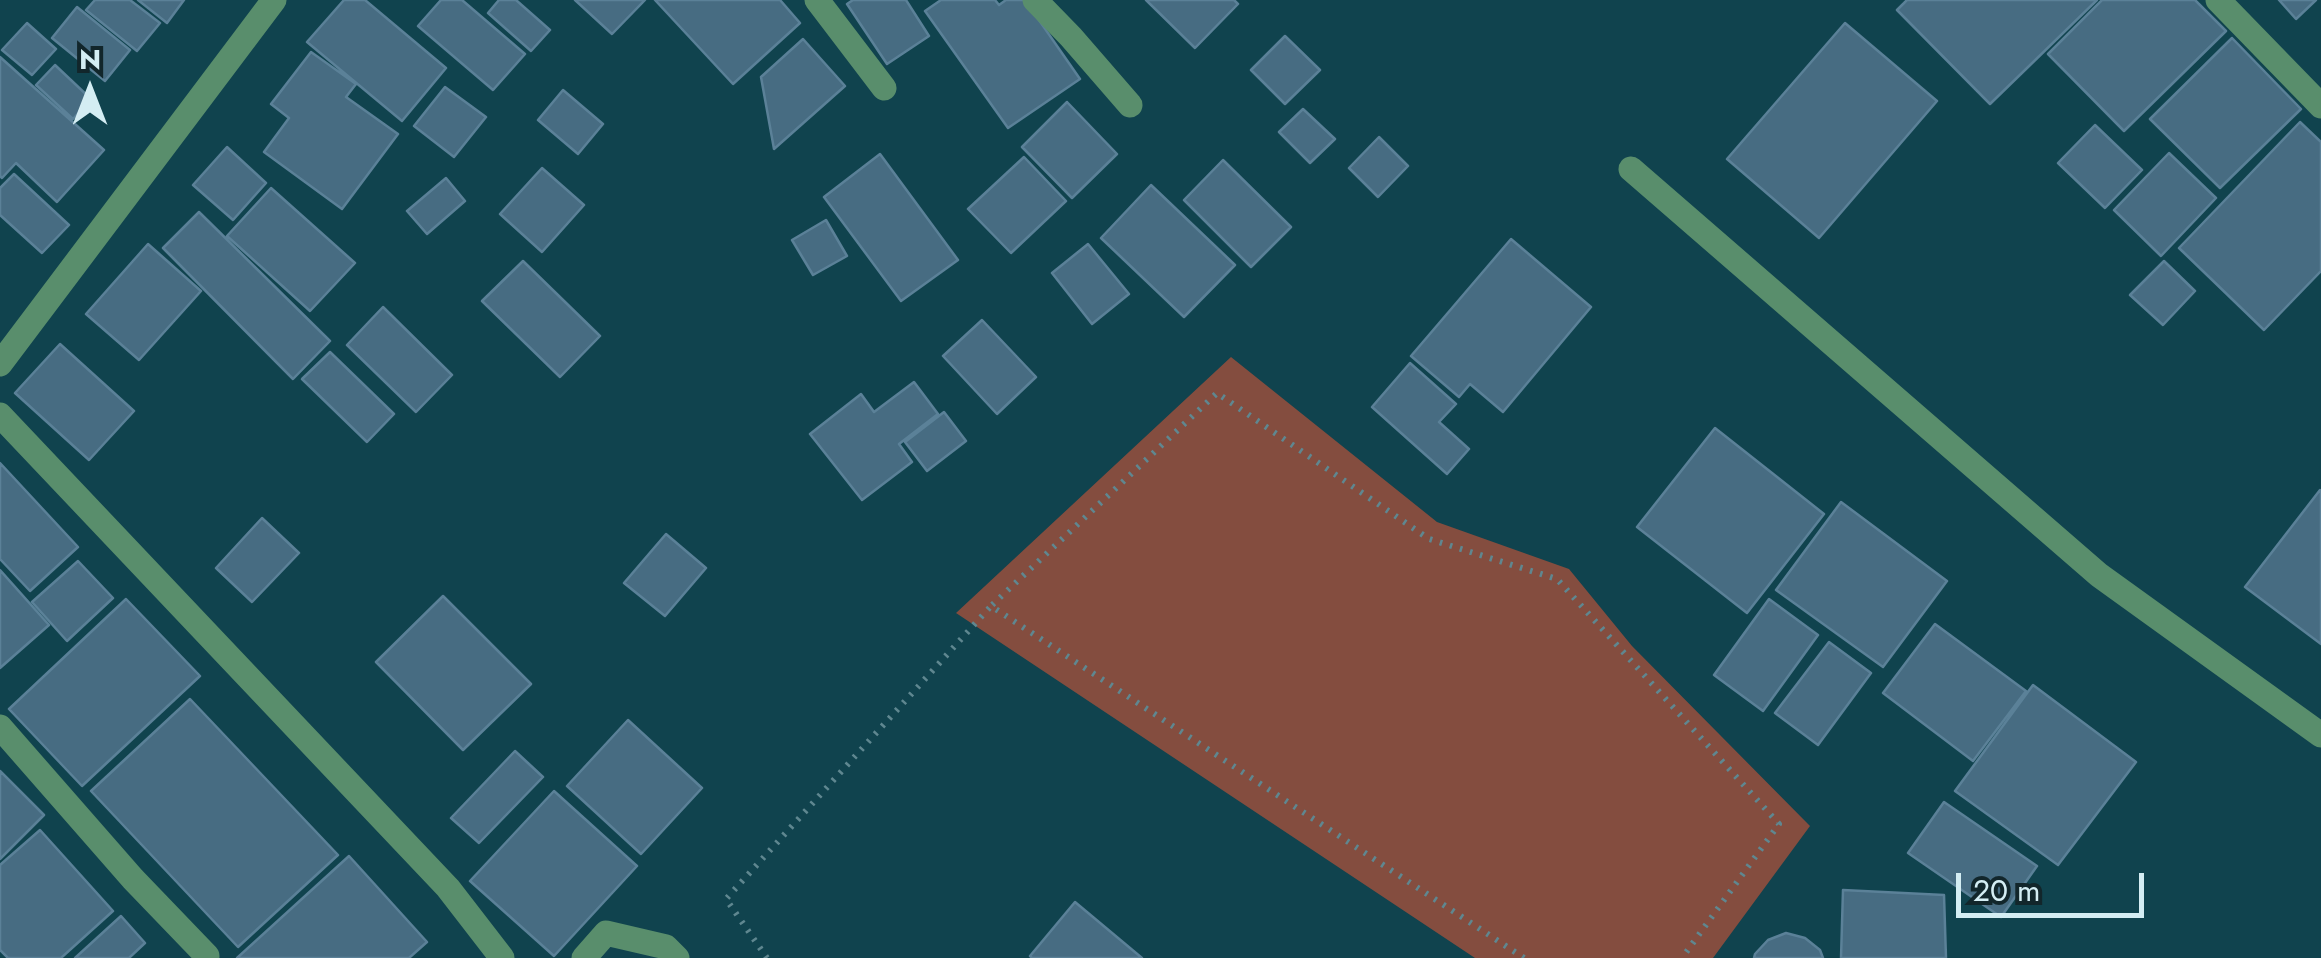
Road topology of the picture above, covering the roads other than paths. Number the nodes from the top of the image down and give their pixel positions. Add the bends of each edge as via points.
1 (274, 0) edge
2 (817, 0) edge
3 (1035, 0) edge
4 (2218, 0) edge
5 (884, 88) dead end
6 (1130, 106) dead end
7 (2321, 106) edge
8 (1631, 168) dead end
9 (2, 356) edge
10 (0, 415) edge
11 (0, 727) edge
12 (2321, 735) edge
13 (207, 956) edge
14 (502, 958) edge
15 (584, 958) edge
16 (677, 958) edge

1 - 9 street
2 - 5 street
3 - 6 street
4 - 7 street
8 - 12 street via 2099,575
10 - 14 street via 448,888
11 - 13 street
15 - 16 street via 606,934 666,947

